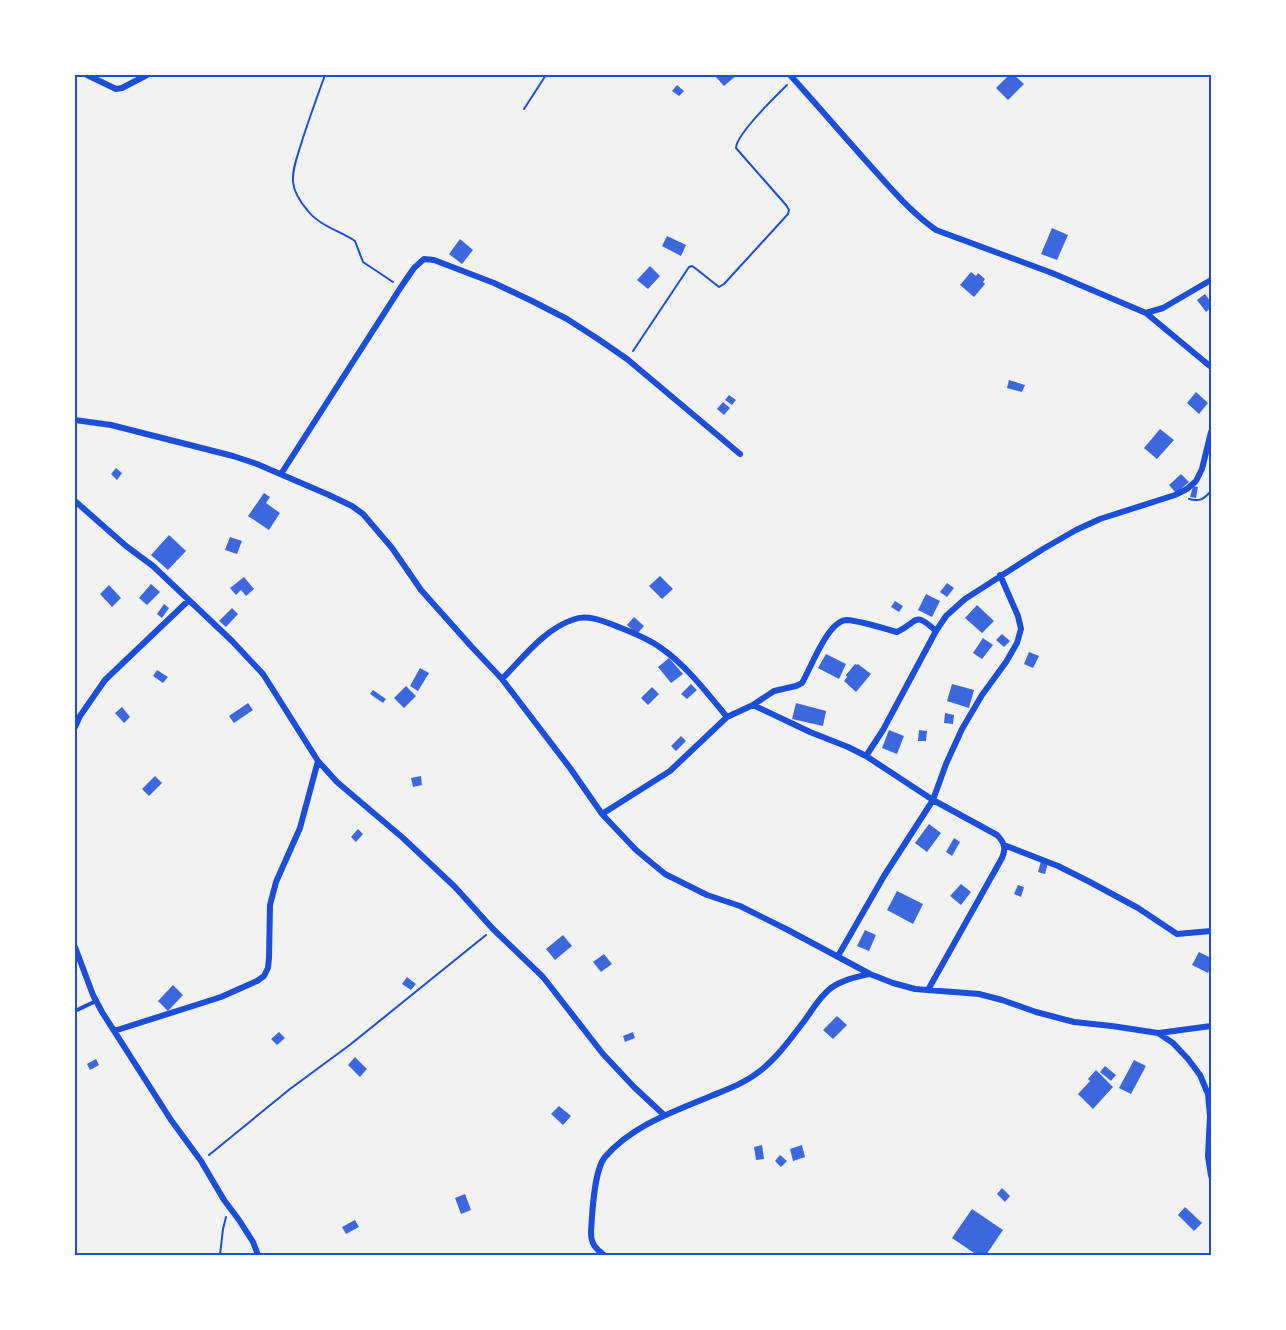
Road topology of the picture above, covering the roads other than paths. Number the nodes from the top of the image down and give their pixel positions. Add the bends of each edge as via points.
1 (87, 75) edge
2 (147, 75) edge
3 (792, 77) edge
4 (1211, 280) edge
5 (1146, 313) junction
6 (1211, 367) edge
7 (75, 420) edge
8 (1211, 432) edge
9 (740, 454) dead end
10 (281, 474) junction
11 (75, 501) edge
12 (1000, 576) junction
13 (189, 600) junction
14 (936, 631) junction
15 (502, 679) junction
16 (753, 705) junction
17 (727, 717) junction
18 (75, 727) edge
19 (866, 756) junction
20 (318, 761) junction
21 (933, 800) junction
22 (602, 814) junction
23 (1004, 845) junction
24 (1211, 931) edge
25 (75, 947) edge
26 (838, 956) junction
27 (870, 974) junction
28 (928, 990) junction
29 (96, 1001) junction
30 (75, 1011) edge
31 (1211, 1026) edge
32 (114, 1031) junction
33 (1158, 1033) junction
34 (664, 1115) junction
35 (1211, 1176) edge
36 (258, 1255) edge
37 (604, 1255) edge

1 - 2 street via 116,89
3 - 5 street via 902,201 936,230
4 - 5 street via 1163,308
5 - 6 street
7 - 10 street via 213,450
8 - 12 street via 1202,469 1187,489 1100,519
9 - 10 street via 598,339 494,283 424,259 401,287
10 - 15 street via 363,514 421,590
11 - 13 street
12 - 14 street via 954,608
12 - 21 street via 1018,616 1021,629 1017,643 962,729
13 - 18 street via 105,680
13 - 20 street via 263,674
14 - 16 street via 921,619 897,632 841,621 829,632 802,683 774,691
14 - 19 street
15 - 17 street via 557,627 581,617 589,618 662,649
15 - 22 street
16 - 17 street
16 - 19 street
17 - 22 street via 670,771
19 - 21 street
20 - 32 street via 300,828 270,905 270,958 264,976 221,997
20 - 34 street via 439,871 543,977 586,1035
21 - 23 street via 997,835
21 - 26 street
22 - 26 street via 665,874 740,906
23 - 24 street via 1088,881 1178,934
23 - 28 street via 1002,858
25 - 29 street
26 - 27 street
27 - 28 street
27 - 34 street via 850,979 824,994 779,1053 760,1071 741,1084
28 - 33 street via 979,994 1074,1022
29 - 30 lane
29 - 32 street
31 - 33 street
32 - 36 street
33 - 35 street via 1188,1059 1208,1094
34 - 37 street via 631,1133 603,1159 598,1170 591,1241

